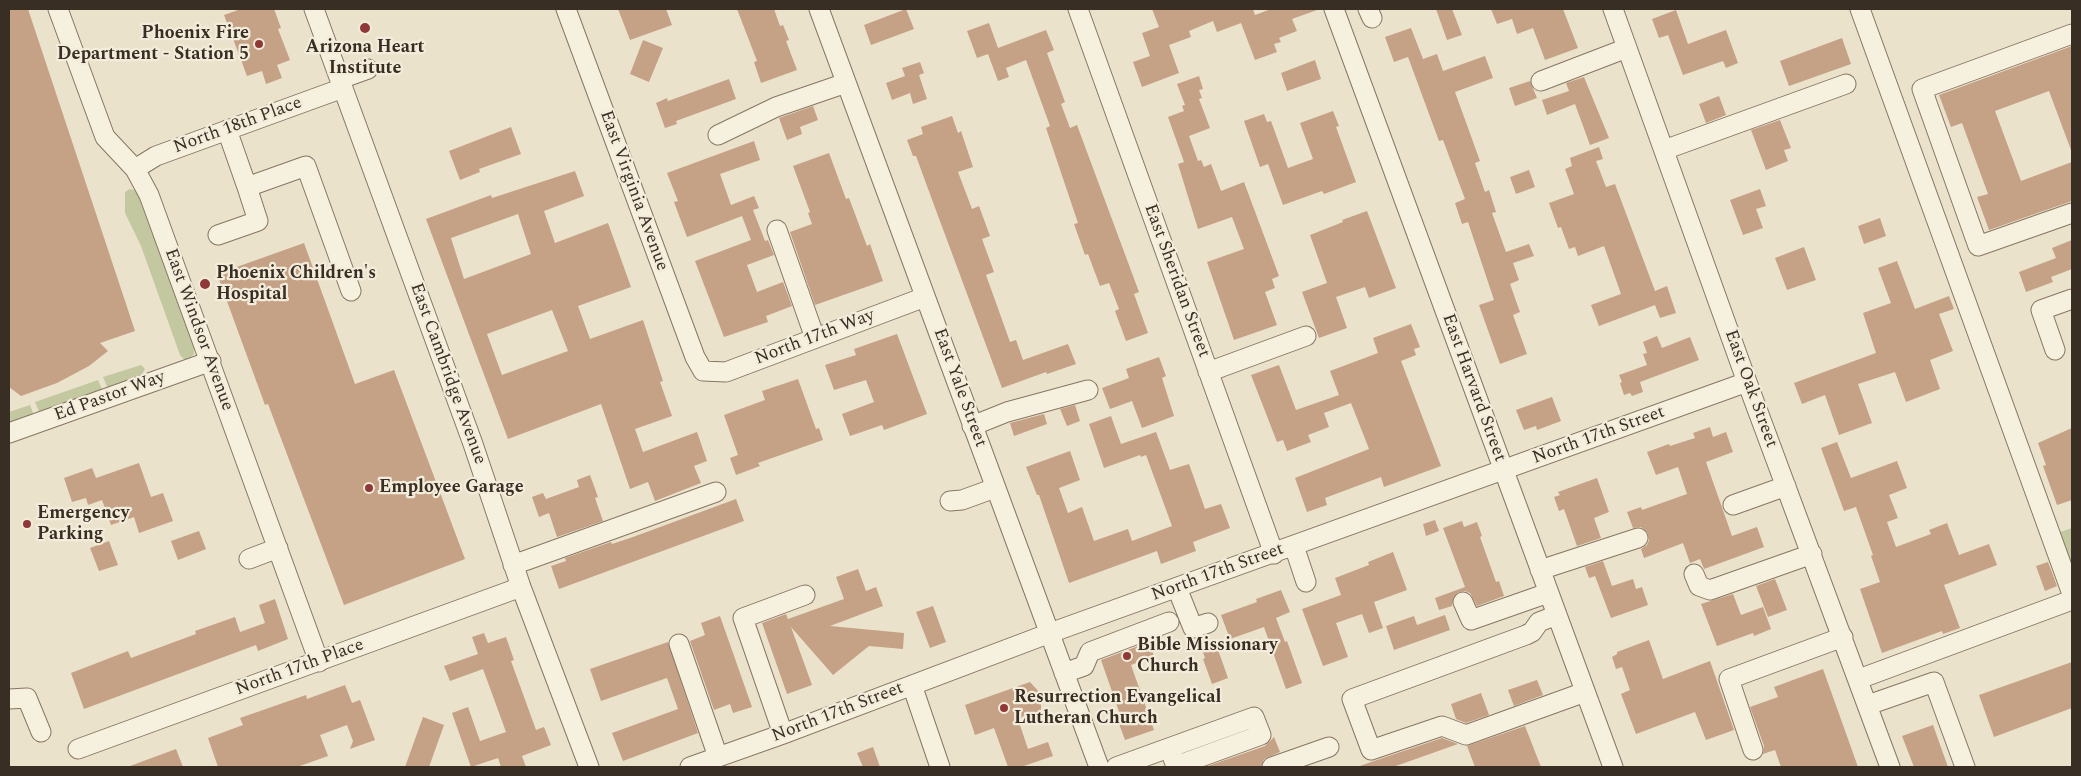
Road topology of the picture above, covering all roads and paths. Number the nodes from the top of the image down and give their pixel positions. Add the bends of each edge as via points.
1 (58, 9) edge
2 (314, 9) edge
3 (566, 9) edge
4 (819, 9) edge
5 (1078, 9) edge
6 (1334, 9) edge
7 (1613, 9) edge
8 (1860, 9) edge
9 (2072, 34) edge
10 (1627, 48) junction
11 (368, 69) dead end
12 (1542, 81) dead end
13 (846, 82) junction
14 (342, 83) junction
15 (1846, 84) dead end
16 (227, 130) junction
17 (718, 135) dead end
18 (1664, 150) junction
19 (135, 169) junction
20 (247, 187) junction
21 (2072, 213) edge
22 (777, 230) dead end
23 (218, 236) dead end
24 (351, 290) dead end
25 (926, 296) junction
26 (2072, 299) edge
27 (1306, 336) dead end
28 (815, 338) junction
29 (2055, 350) dead end
30 (211, 361) junction
31 (703, 371) joint
32 (1208, 372) junction
33 (1747, 382) junction
34 (1088, 390) dead end
35 (972, 426) junction
36 (9, 433) edge
37 (1503, 472) junction
38 (1786, 486) junction
39 (995, 488) junction
40 (716, 492) dead end
41 (950, 501) dead end
42 (1733, 505) dead end
43 (1638, 538) dead end
44 (1294, 546) junction
45 (278, 548) junction
46 (1274, 554) junction
47 (1812, 554) junction
48 (249, 559) dead end
49 (514, 565) junction
50 (1540, 570) junction
51 (1694, 574) dead end
52 (1306, 582) dead end
53 (521, 587) junction
54 (1177, 588) junction
55 (1548, 592) junction
56 (2072, 594) edge
57 (805, 595) dead end
58 (2072, 600) edge
59 (1463, 602) dead end
60 (1170, 622) dead end
61 (1559, 622) junction
62 (1208, 623) dead end
63 (1050, 633) junction
64 (1843, 637) junction
65 (679, 644) dead end
66 (320, 662) junction
67 (1064, 673) junction
68 (1859, 679) junction
69 (912, 685) junction
70 (1585, 692) junction
71 (9, 699) edge
72 (1868, 705) junction
73 (41, 732) dead end
74 (783, 734) junction
75 (1328, 747) dead end
76 (1169, 748) dead end
77 (78, 749) dead end
78 (1753, 750) dead end
79 (718, 757) junction
80 (589, 767) edge
81 (690, 767) edge
82 (940, 767) edge
83 (1099, 767) edge
84 (1116, 767) edge
85 (1272, 767) edge
86 (1613, 767) edge
87 (1890, 767) edge
88 (1965, 767) edge

1 - 19 street, East Windsor Avenue via 105,137
2 - 14 street, East Cambridge Avenue
3 - 31 street, East Virginia Avenue via 695,357
4 - 13 street, East Yale Street
5 - 32 street, East Sheridan Street
6 - 37 street, East Harvard Street
7 - 10 street, East Oak Street
8 - 56 street
9 - 21 street via 1922,89 1978,246
10 - 12 street
10 - 18 street, East Oak Street
11 - 14 street, North 18th Place
13 - 17 street via 776,107
13 - 25 street, East Yale Street
14 - 16 street, North 18th Place
14 - 49 street, East Cambridge Avenue
15 - 18 street
16 - 19 street, North 18th Place via 156,156
16 - 20 street
18 - 33 street, East Oak Street
19 - 30 street, East Windsor Avenue via 149,195
20 - 23 street via 258,221
20 - 24 street via 306,166
22 - 28 street
25 - 28 street, North 17th Way
25 - 35 street, East Yale Street
26 - 29 street via 2042,310
27 - 32 street
28 - 31 street, North 17th Way via 726,372
30 - 36 street, Ed Pastor Way
30 - 45 street, East Windsor Avenue
32 - 46 street, East Sheridan Street
33 - 37 street, North 17th Street
33 - 38 street, East Oak Street
34 - 35 street via 1007,412
35 - 39 street, East Yale Street
37 - 44 street, North 17th Street
37 - 50 street, East Harvard Street
38 - 42 street
38 - 47 street, East Oak Street
39 - 41 street
39 - 63 street, East Yale Street
40 - 49 street
43 - 50 street
44 - 46 street, North 17th Street
44 - 52 street
45 - 48 street
45 - 66 street, East Windsor Avenue
46 - 54 street, North 17th Street
47 - 51 street via 1710,590 1699,586
47 - 64 street, East Oak Street
49 - 53 street, East Cambridge Avenue
50 - 55 street, East Harvard Street
53 - 66 street, North 17th Place
53 - 80 street, East Cambridge Avenue
54 - 62 street via 1193,628
54 - 63 street, North 17th Street
55 - 59 street via 1471,620
55 - 61 street, East Harvard Street
57 - 74 street via 743,618
58 - 68 street
60 - 67 street via 1090,652 1084,666
61 - 70 street, East Harvard Street
61 - 70 street via 1545,635 1532,632 1352,700 1371,750 1442,726 1466,735
63 - 67 street, East Yale Street
63 - 69 street, North 17th Street
64 - 68 street, East Oak Street
64 - 78 street via 1729,679
65 - 79 street
66 - 77 street, North 17th Place
67 - 83 street, East Yale Street
68 - 72 street, East Oak Street
69 - 74 street, North 17th Street
69 - 82 street
70 - 86 street, East Harvard Street
71 - 73 street via 27,698
72 - 87 street, East Oak Street
72 - 88 street via 1934,682
74 - 79 street, North 17th Street
75 - 85 street
76 - 84 street
79 - 81 street, North 17th Street

